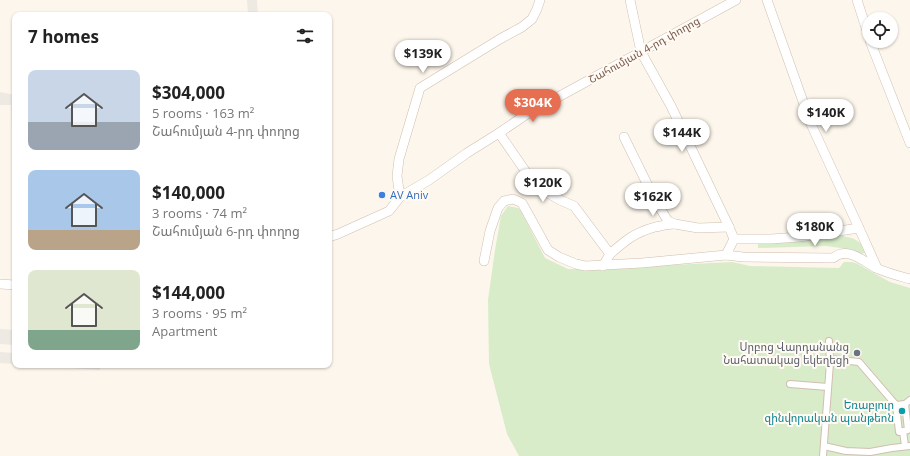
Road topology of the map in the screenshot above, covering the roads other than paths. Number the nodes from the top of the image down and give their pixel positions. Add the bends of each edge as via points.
1 (540, 0) edge
2 (630, 0) edge
3 (736, 0) edge
4 (767, 0) edge
5 (856, 0) edge
6 (862, 17) edge
7 (873, 48) edge
8 (641, 52) junction
9 (499, 133) junction
10 (624, 137) dead end
11 (910, 143) edge
12 (400, 197) junction
13 (675, 224) junction
14 (729, 227) junction
15 (859, 228) junction
16 (332, 236) edge
17 (734, 239) junction
18 (610, 254) junction
19 (726, 255) junction
20 (484, 261) dead end
21 (603, 266) junction
22 (877, 268) junction
23 (910, 278) edge
24 (0, 284) edge
25 (12, 285) edge
26 (829, 341) dead end
27 (830, 359) junction
28 (790, 384) dead end
29 (828, 387) junction
30 (907, 402) edge
31 (896, 405) junction
32 (904, 431) junction
33 (824, 446) junction
34 (908, 446) edge
35 (870, 454) edge
36 (823, 456) edge

1 - 12 street via 532,19 522,27 420,88 399,159 397,176
2 - 8 street
3 - 8 street, Շահումյան 4-րդ փողոց
4 - 15 street via 811,124
5 - 6 street
7 - 11 street
8 - 9 street, Շահումյան 4-րդ փողոց via 527,114
8 - 14 street via 671,106
9 - 12 street, Շահումյան 4-րդ փողոց via 430,180
9 - 18 street via 536,184 574,206
10 - 13 street via 655,200 668,221
12 - 16 street, Շահումյան 4-րդ փողոց via 389,210
13 - 14 street via 698,228
13 - 18 street via 659,226 636,234
14 - 17 street
15 - 17 street via 799,237
15 - 22 street
17 - 19 street
18 - 21 street
19 - 21 street
19 - 22 street via 833,258 841,254 857,256
20 - 21 street via 498,208 504,201 513,199 522,203 548,250 576,264
22 - 23 street
24 - 25 street
26 - 27 street
27 - 29 street
27 - 31 street via 859,362
28 - 29 street
29 - 33 street
30 - 31 street
30 - 32 street via 908,430
31 - 32 street via 899,432
32 - 34 street
33 - 35 street
33 - 36 street
34 - 35 street

